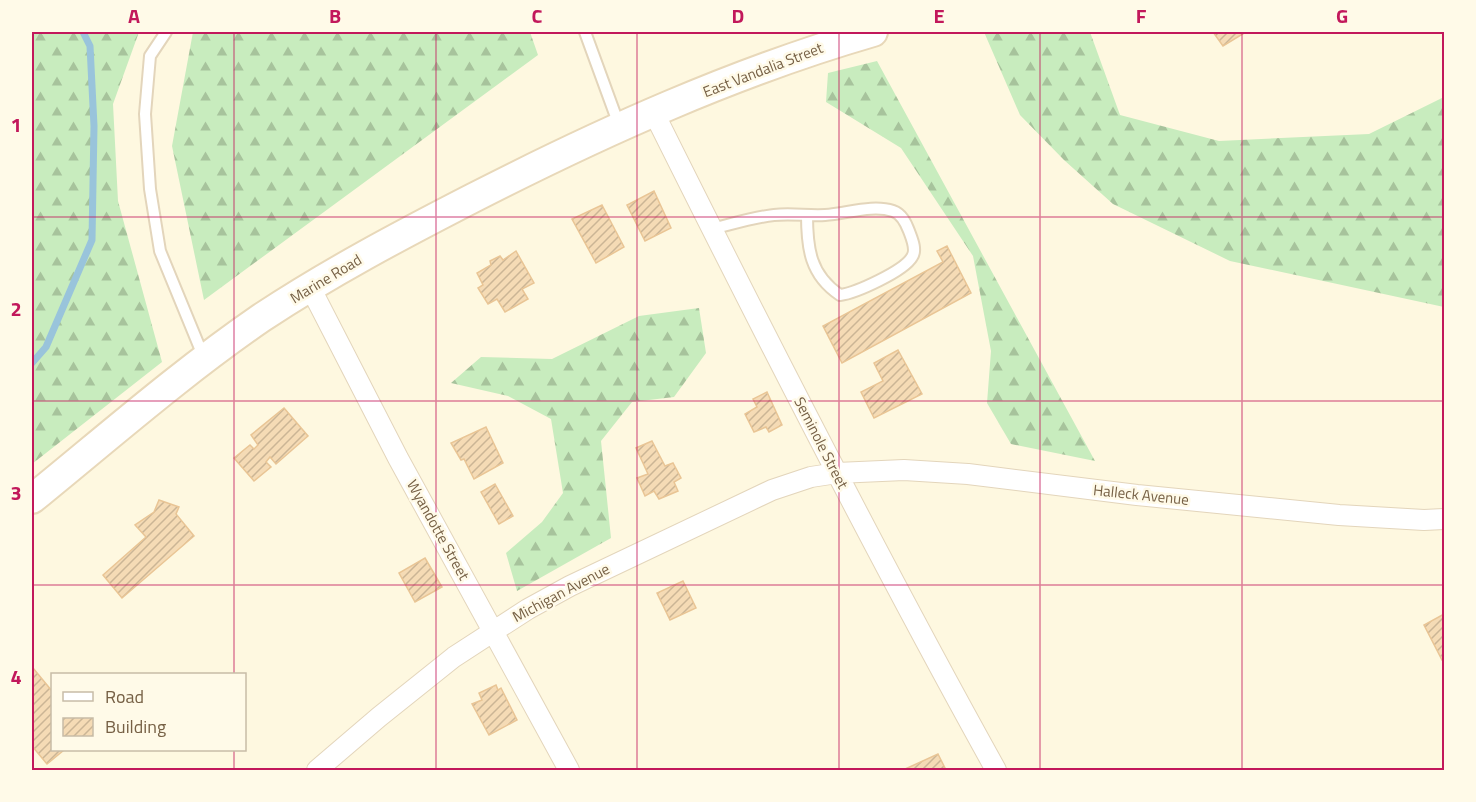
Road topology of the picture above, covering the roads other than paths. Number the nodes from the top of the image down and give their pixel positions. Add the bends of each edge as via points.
1 (166, 32) edge
2 (585, 32) edge
3 (873, 32) edge
4 (654, 112) junction
5 (620, 129) junction
6 (807, 215) junction
7 (712, 229) junction
8 (310, 287) junction
9 (205, 360) junction
10 (837, 473) junction
11 (32, 500) edge
12 (1444, 519) edge
13 (493, 630) junction
14 (317, 771) edge
15 (569, 771) edge
16 (996, 771) edge

1 - 9 lane via 150,56 145,114 150,189 160,251
2 - 5 lane
3 - 4 main road, East Vandalia Street via 748,73
4 - 5 main road, Marine Road
4 - 7 street, Seminole Street
5 - 8 main road, Marine Road via 548,160
6 - 6 lane via 873,209 900,213 915,248 913,257 871,285 840,295 831,289 810,258
6 - 7 lane via 774,215
7 - 10 street, Seminole Street
8 - 9 main road, Marine Road
8 - 13 street, Wyandotte Street
9 - 11 main road, Marine Road
10 - 12 street, Halleck Avenue via 904,470 968,474 1339,515
10 - 13 street, Michigan Avenue via 772,490 570,586
10 - 16 street, Seminole Street
13 - 14 street, Michigan Avenue via 420,684
13 - 15 street, Wyandotte Street

